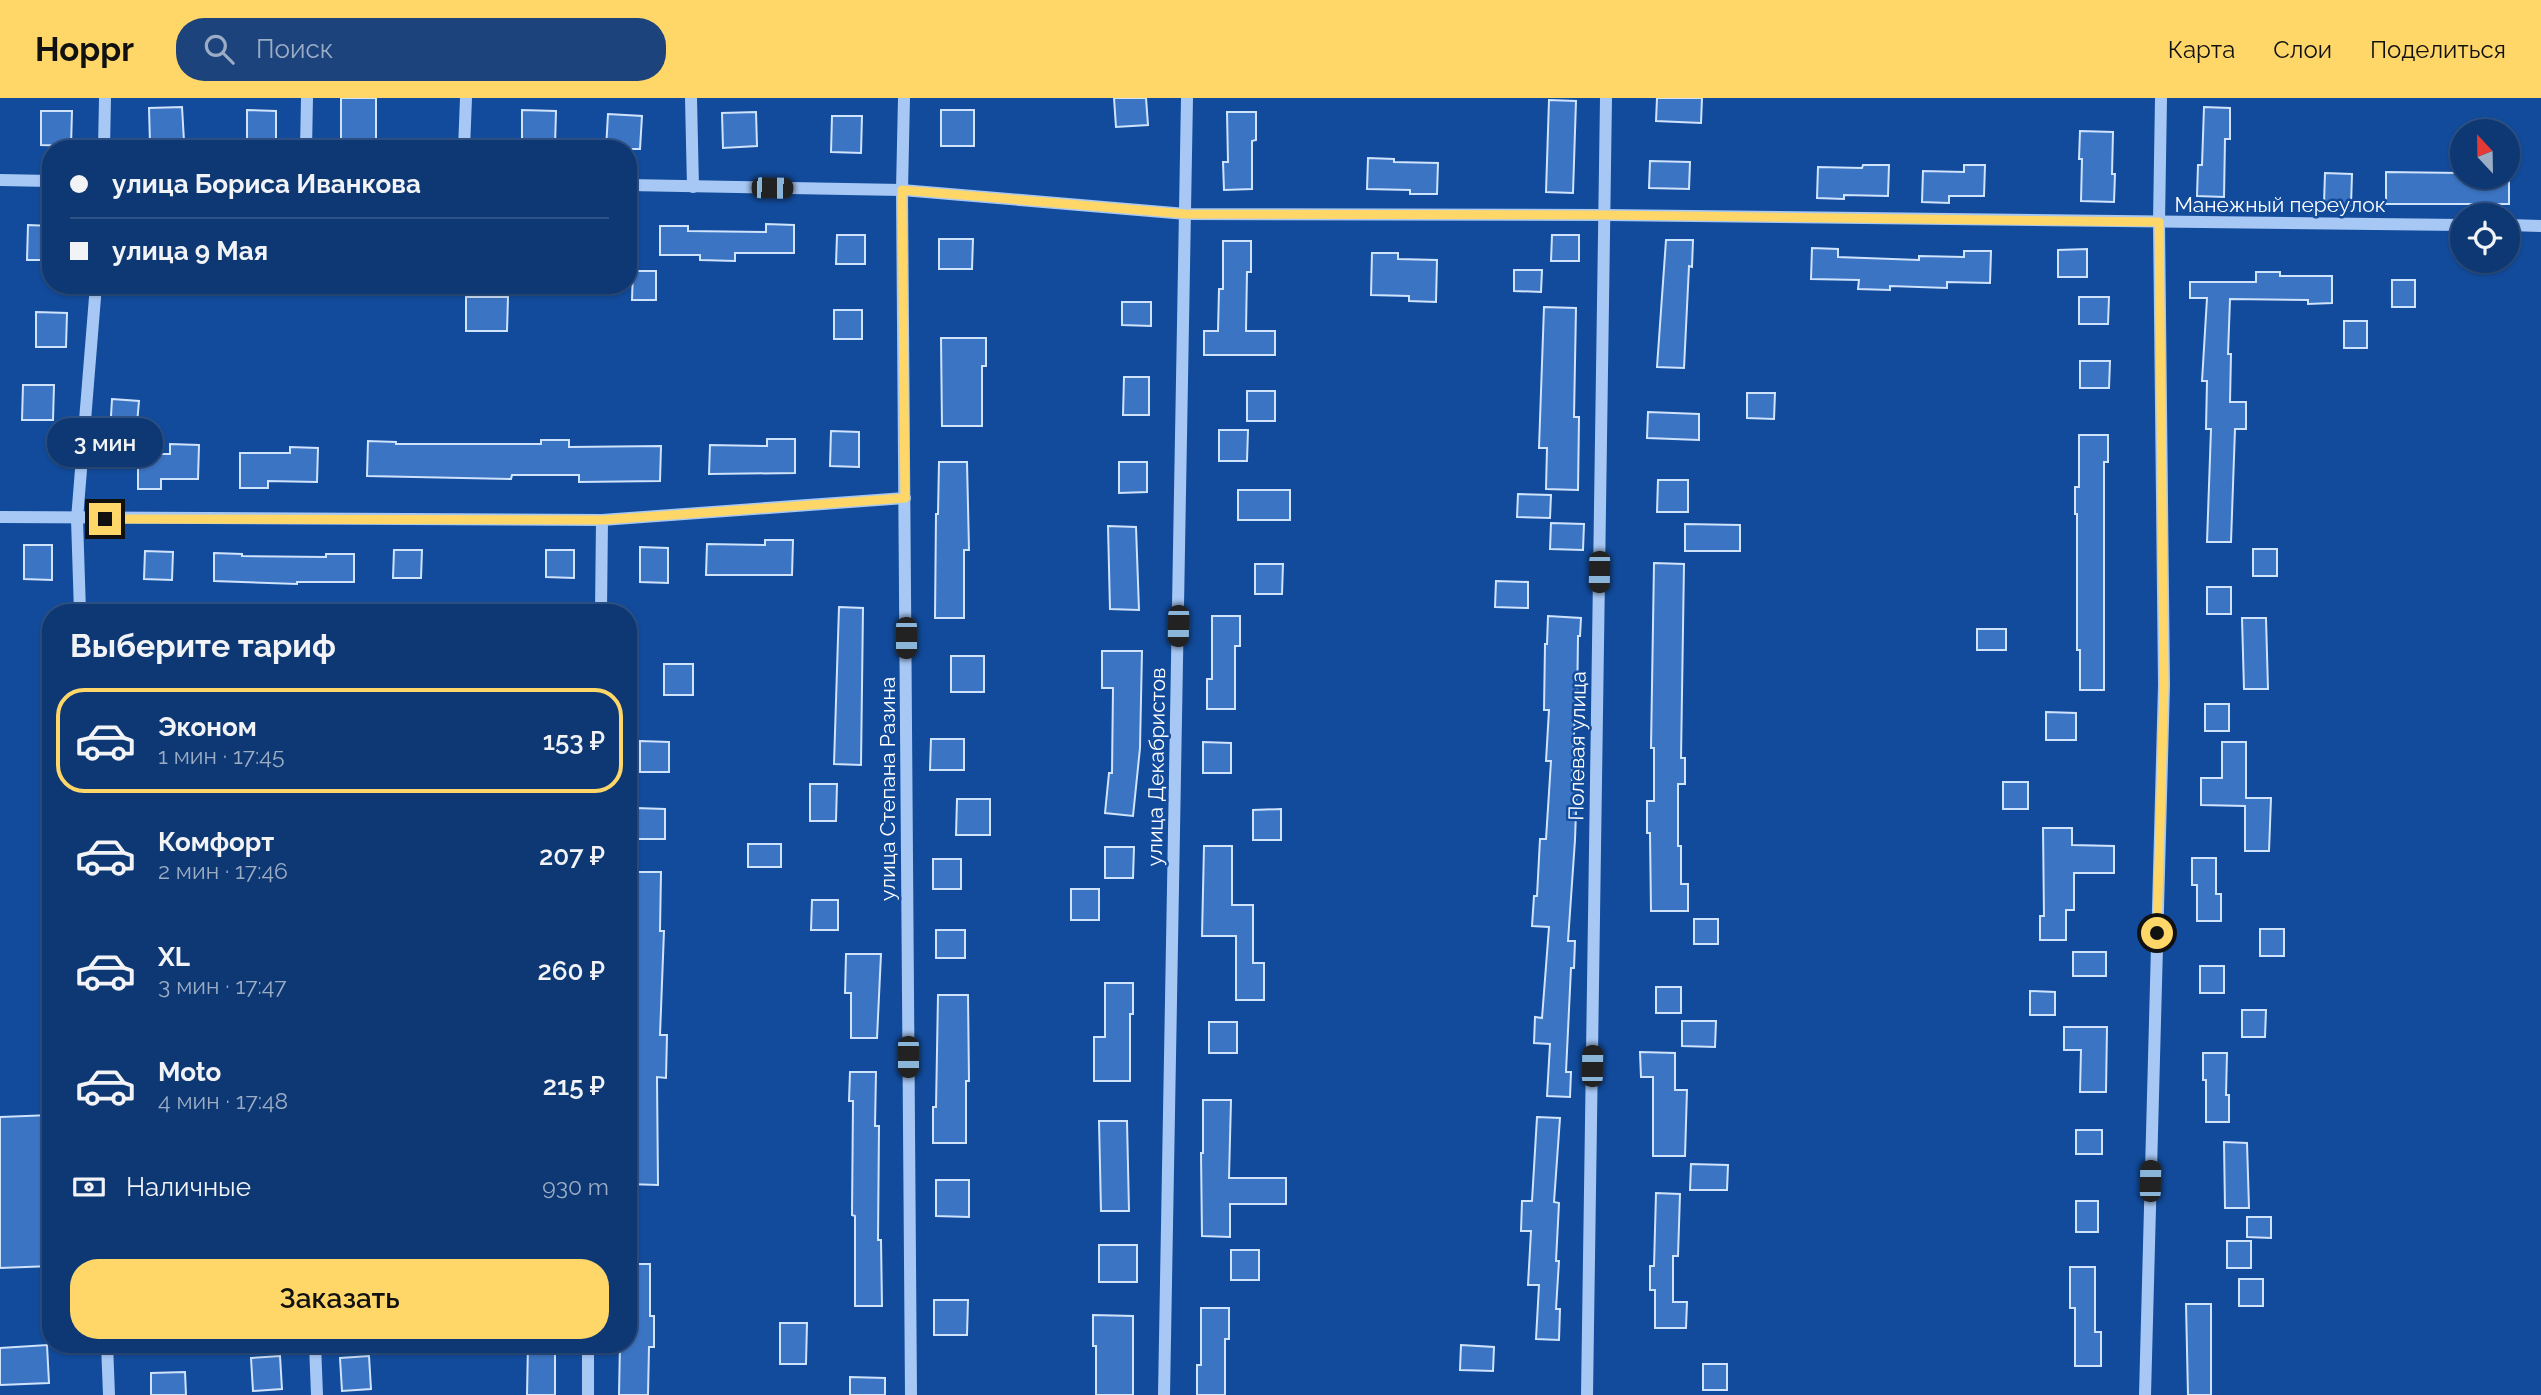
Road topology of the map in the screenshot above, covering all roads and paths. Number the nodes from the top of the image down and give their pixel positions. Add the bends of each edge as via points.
1 (105, 98) edge
2 (307, 98) edge
3 (466, 98) edge
4 (691, 98) edge
5 (904, 98) edge
6 (1186, 98) edge
7 (1606, 98) edge
8 (2161, 98) edge
9 (104, 140) edge
10 (306, 140) edge
11 (464, 140) edge
12 (0, 180) edge
13 (42, 181) edge
14 (637, 185) edge
15 (693, 187) junction
16 (902, 190) junction
17 (1186, 214) junction
18 (1605, 215) junction
19 (2159, 222) junction
20 (2450, 225) edge
21 (2520, 225) edge
22 (2541, 226) edge
23 (95, 294) edge
24 (905, 498) junction
25 (0, 517) edge
26 (77, 519) junction
27 (603, 520) junction
28 (80, 604) edge
29 (601, 604) edge
30 (107, 1353) edge
31 (315, 1353) edge
32 (588, 1353) edge
33 (109, 1395) edge
34 (317, 1395) edge
35 (588, 1395) edge
36 (911, 1395) edge
37 (1164, 1395) edge
38 (1587, 1395) edge
39 (2145, 1395) edge

1 - 9 street
2 - 10 street
3 - 11 street
4 - 15 street
5 - 16 street, улица Степана Разина
6 - 17 street, улица Декабристов
7 - 18 street, Полевая улица
8 - 19 street
12 - 13 street
14 - 15 street, Манежный переулок
15 - 16 street, Манежный переулок
16 - 17 street, Манежный переулок
16 - 24 street, улица Степана Разина
17 - 18 street, Манежный переулок
17 - 37 street, улица Декабристов
18 - 19 street, Манежный переулок
18 - 38 street, Полевая улица
19 - 20 street, Манежный переулок
19 - 39 street via 2164,685
21 - 22 street
23 - 26 street
24 - 27 street
24 - 36 street, улица Степана Разина
25 - 26 street
26 - 27 street
26 - 28 street
27 - 29 street
30 - 33 street
31 - 34 street
32 - 35 street

